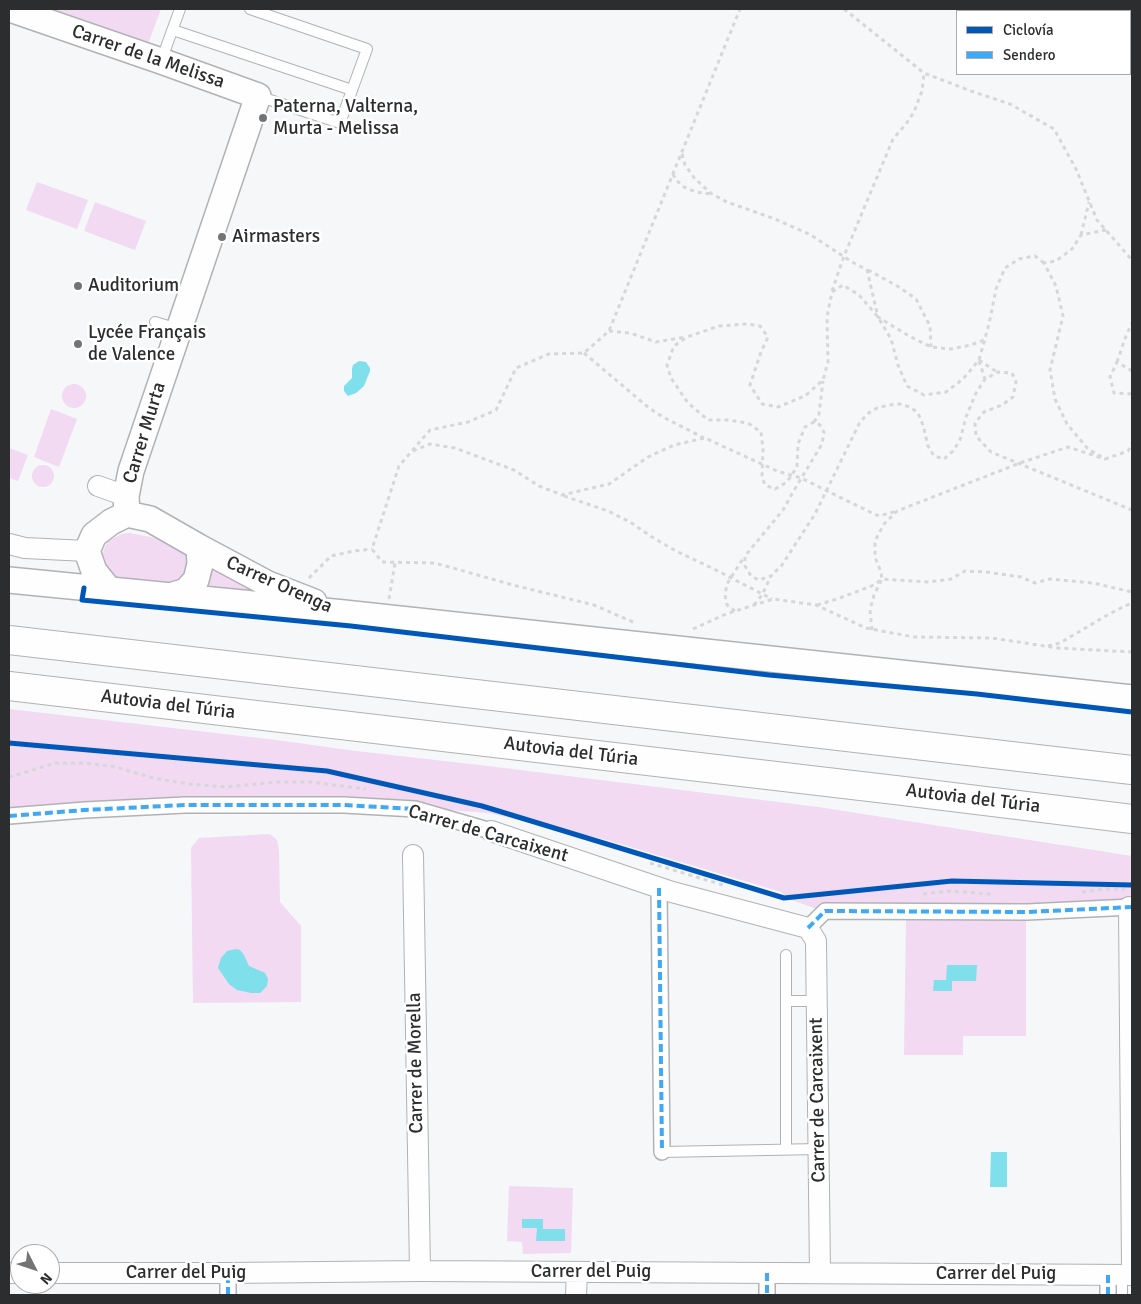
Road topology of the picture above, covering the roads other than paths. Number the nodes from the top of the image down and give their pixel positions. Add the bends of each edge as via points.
1 (10, 9) edge
2 (180, 9) edge
3 (250, 9) edge
4 (173, 30) junction
5 (161, 61) junction
6 (352, 90) junction
7 (258, 96) junction
8 (98, 486) dead end
9 (126, 505) junction
10 (9, 544) edge
11 (198, 547) junction
12 (87, 550) junction
13 (9, 580) edge
14 (110, 591) junction
15 (170, 596) junction
16 (344, 613) junction
17 (9, 640) edge
18 (9, 686) edge
19 (1132, 698) edge
20 (1132, 770) edge
21 (9, 816) edge
22 (1132, 819) edge
23 (491, 831) joint
24 (413, 855) dead end
25 (659, 888) junction
26 (1130, 907) edge
27 (808, 928) junction
28 (786, 955) dead end
29 (786, 1001) junction
30 (816, 1001) junction
31 (818, 1148) junction
32 (786, 1149) junction
33 (662, 1152) joint
34 (420, 1271) junction
35 (577, 1272) junction
36 (60, 1273) edge
37 (228, 1273) junction
38 (767, 1273) junction
39 (1124, 1273) edge
40 (820, 1274) junction
41 (228, 1295) edge
42 (576, 1295) edge
43 (767, 1295) edge
44 (1108, 1295) edge
45 (1122, 1295) edge

1 - 5 street, Carrer de la Melissa
2 - 4 lane
3 - 6 lane via 367,49
4 - 5 lane
4 - 6 lane
5 - 7 street, Carrer de la Melissa
6 - 7 lane via 340,123
7 - 9 street, Carrer Murta via 167,326 131,471
8 - 9 street
9 - 11 street, Carrer Orenga
9 - 12 street via 94,535
10 - 12 street via 25,548
11 - 15 street via 200,564 196,580 186,591
11 - 16 street, Carrer Orenga via 268,584
12 - 14 street via 94,571
13 - 14 street, Carrer Orenga
14 - 15 street, Carrer Orenga
15 - 16 street, Carrer Orenga
16 - 19 street
17 - 20 highway
18 - 22 highway, Autovia del Túria
21 - 23 street, Carrer de Carcaixent via 185,804 344,805 415,809
23 - 25 street, Carrer de Carcaixent
24 - 34 street, Carrer de Morella
25 - 27 street, Carrer de Carcaixent
25 - 33 street
26 - 27 street via 1027,912 825,911
26 - 39 street
27 - 30 street, Carrer de Carcaixent via 816,941
28 - 29 lane
29 - 30 lane
29 - 32 lane
30 - 31 street, Carrer de Carcaixent
31 - 32 lane
31 - 40 street, Carrer de Carcaixent
32 - 33 lane
34 - 35 street, Carrer del Puig
34 - 37 street, Carrer del Puig
35 - 38 street, Carrer del Puig
35 - 42 street
36 - 37 street, Carrer del Puig
37 - 41 street
38 - 40 street, Carrer del Puig
38 - 43 street
39 - 40 street, Carrer del Puig
39 - 44 street
39 - 45 lane

